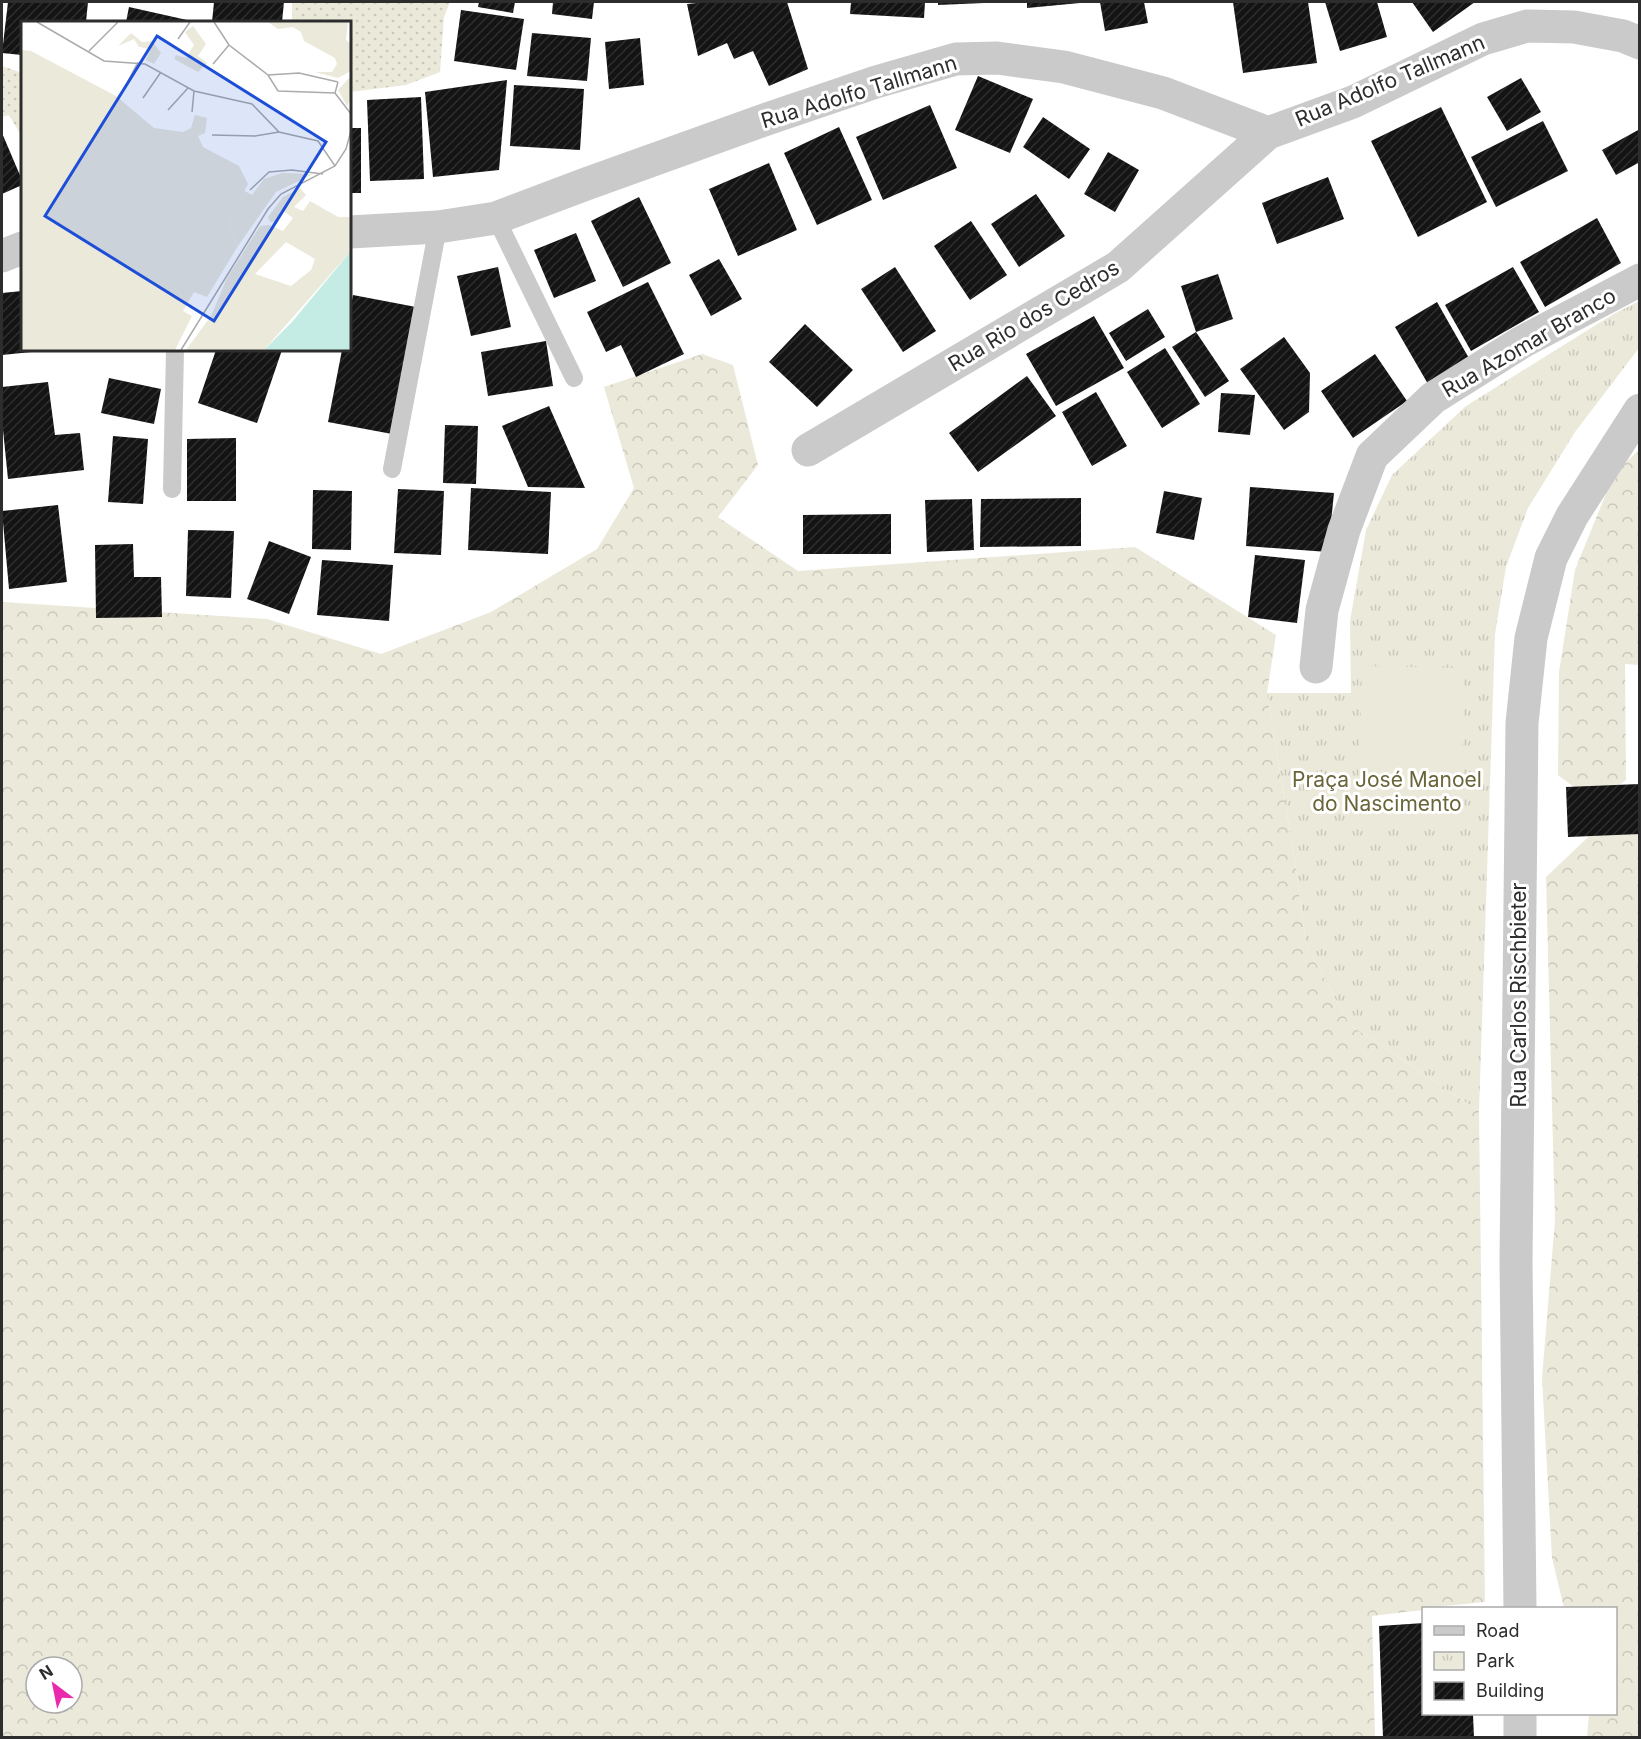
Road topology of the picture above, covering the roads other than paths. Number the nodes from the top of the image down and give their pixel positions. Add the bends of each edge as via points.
1 (1640, 43) edge
2 (1268, 133) junction
3 (496, 218) junction
4 (438, 227) junction
5 (351, 232) edge
6 (21, 248) edge
7 (2, 256) edge
8 (1640, 280) edge
9 (175, 351) edge
10 (574, 378) dead end
11 (1640, 410) edge
12 (808, 450) dead end
13 (392, 469) dead end
14 (172, 489) dead end
15 (1316, 668) dead end
16 (1520, 1607) edge
17 (1520, 1715) edge
18 (1520, 1737) edge

1 - 2 street, Rua Adolfo Tallmann via 1574,27 1527,26 1483,39 1353,102
2 - 3 street, Rua Adolfo Tallmann via 1163,93 1064,66 997,58 956,59 767,119
2 - 12 street, Rua Rio dos Cedros via 1118,267
3 - 4 street, Rua Adolfo Tallmann
3 - 10 lane
4 - 5 street, Rua Adolfo Tallmann
4 - 13 lane
6 - 7 street
8 - 15 street, Rua Azomar Branco via 1522,342 1434,398 1372,456 1344,530 1323,610
9 - 14 lane
11 - 16 street, Rua Carlos Rischbieter via 1572,516 1551,558 1531,638 1522,723 1516,1261
17 - 18 street

